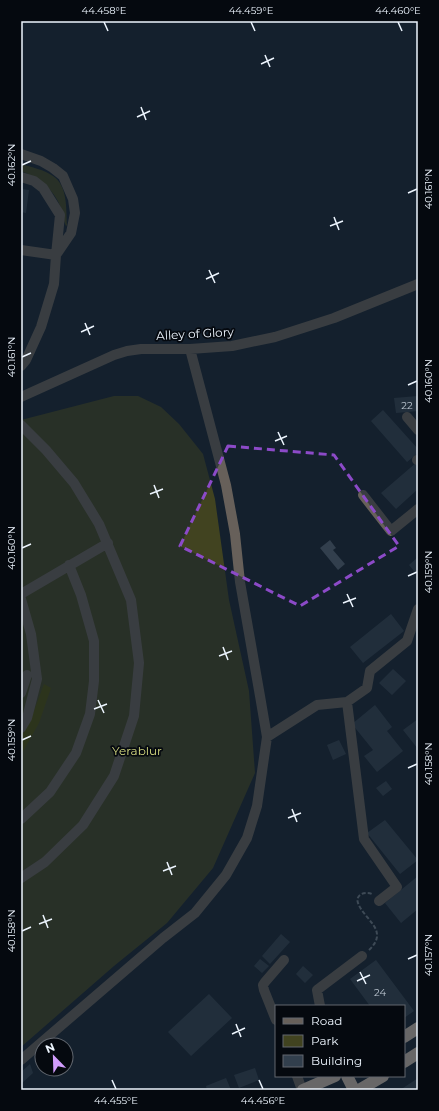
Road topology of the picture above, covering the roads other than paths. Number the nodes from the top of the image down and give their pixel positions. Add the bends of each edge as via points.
1 (21, 154) edge
2 (21, 177) edge
3 (21, 250) edge
4 (56, 255) junction
5 (418, 284) edge
6 (190, 350) junction
7 (21, 366) edge
8 (21, 397) edge
9 (407, 417) dead end
10 (21, 425) edge
11 (418, 430) edge
12 (363, 495) dead end
13 (418, 509) edge
14 (108, 543) junction
15 (70, 565) junction
16 (21, 594) edge
17 (21, 599) edge
18 (418, 609) edge
19 (24, 674) edge
20 (37, 679) junction
21 (21, 693) edge
22 (348, 702) junction
23 (21, 728) edge
24 (267, 737) junction
25 (21, 819) edge
26 (21, 878) edge
27 (379, 901) road end
28 (362, 956) road end
29 (284, 960) dead end
30 (320, 1005) edge
31 (275, 1018) edge
32 (418, 1028) edge
33 (405, 1036) edge
34 (418, 1053) edge
35 (21, 1060) edge
36 (405, 1061) edge
37 (297, 1077) edge
38 (333, 1077) edge
39 (348, 1077) edge
40 (381, 1077) edge
41 (302, 1090) edge
42 (354, 1090) edge
43 (359, 1090) edge

1 - 4 street via 41,161 63,176 73,199 75,213 71,233
2 - 4 street via 34,181 43,188 60,215
3 - 4 street
4 - 7 street via 54,284 41,327
5 - 6 street, Alley of Glory via 334,318 274,337 232,346
6 - 8 street, Alley of Glory via 127,351
6 - 24 street via 227,492
9 - 11 street
10 - 14 street via 74,483
12 - 13 street via 391,531
14 - 15 street
14 - 26 street via 131,600 140,663 134,716 114,776 83,825 45,862
15 - 16 street
15 - 25 street via 94,641 94,681 90,714 76,753 50,792
17 - 20 street via 31,634
18 - 22 street via 407,641 370,671 367,688
19 - 20 street
19 - 21 street
20 - 23 street via 27,718
22 - 24 street via 317,705
22 - 27 street via 364,839 397,887
24 - 35 street via 257,806 247,838 226,875 195,913
28 - 30 street via 317,990
29 - 31 street via 263,986
32 - 33 highway
34 - 36 highway
37 - 41 street
38 - 41 highway
39 - 42 highway
40 - 43 highway

